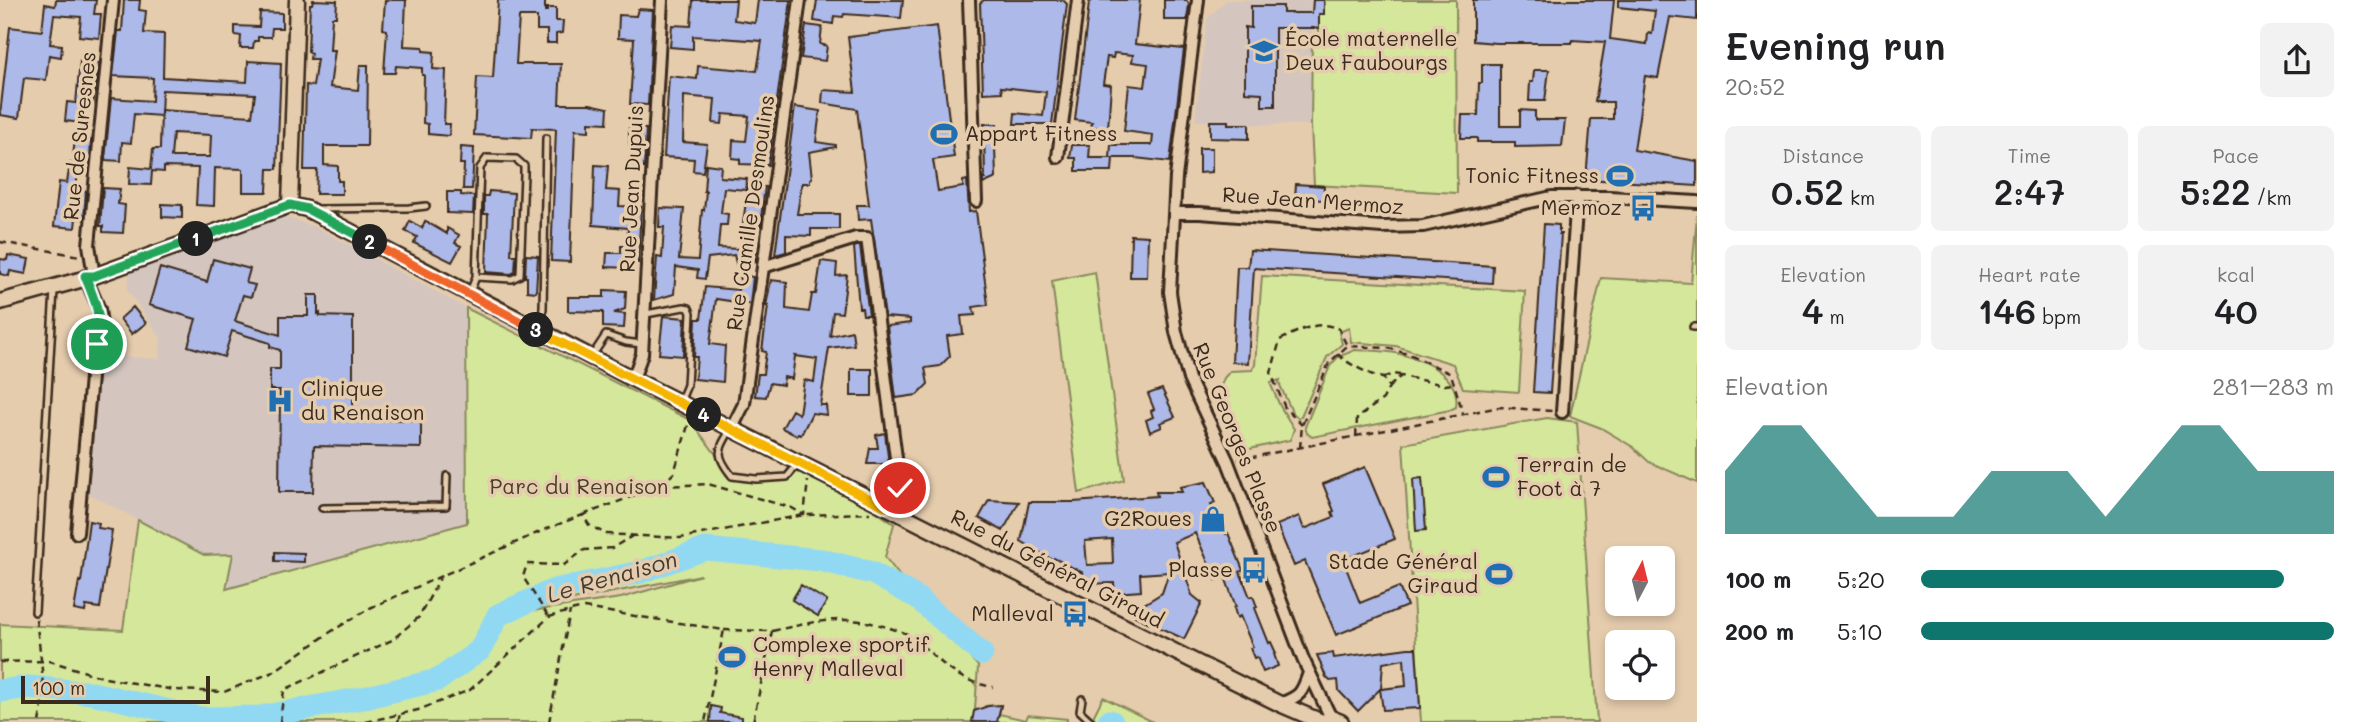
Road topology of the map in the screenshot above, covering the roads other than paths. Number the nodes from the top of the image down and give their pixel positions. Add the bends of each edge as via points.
1 (113, 0) edge
2 (297, 0) edge
3 (662, 0) edge
4 (800, 0) edge
5 (969, 0) edge
6 (1078, 0) edge
7 (1198, 0) edge
8 (545, 138) dead end
9 (1058, 157) dead end
10 (1577, 196) junction
11 (976, 201) dead end
12 (1697, 202) edge
13 (290, 205) junction
14 (426, 206) dead end
15 (307, 209) junction
16 (1175, 213) junction
17 (763, 267) junction
18 (90, 276) junction
19 (476, 277) junction
20 (54, 287) junction
21 (469, 293) junction
22 (0, 302) edge
23 (644, 314) junction
24 (537, 330) junction
25 (642, 344) junction
26 (591, 358) junction
27 (633, 379) junction
28 (680, 402) junction
29 (1562, 412) road end
30 (732, 428) junction
31 (799, 462) junction
32 (447, 476) dead end
33 (886, 507) junction
34 (322, 508) dead end
35 (77, 533) dead end
36 (34, 612) road end
37 (1309, 673) junction
38 (1082, 699) dead end
39 (1280, 704) junction
40 (1329, 721) edge
41 (1092, 722) edge
42 (1305, 722) edge

1 - 18 street, Rue de Suresnes via 89,245
2 - 13 street
3 - 23 street, Rue Jean Dupuis
4 - 17 street, Rue Camille Desmoulins
5 - 11 street
6 - 9 street
7 - 16 street, Rue Georges Plasse
8 - 24 lane via 544,309
10 - 12 street, Rue Jean Mermoz
10 - 16 street, Rue Jean Mermoz via 1552,197 1423,226
10 - 29 street
13 - 15 street, Rue du Général Giraud
13 - 18 street
14 - 15 lane
15 - 21 street, Rue du Général Giraud
16 - 37 street, Rue Georges Plasse via 1170,292 1175,332 1189,379 1228,463
17 - 30 street, Rue Camille Desmoulins via 744,404
17 - 33 street via 856,238 867,239 900,488
18 - 20 street
18 - 35 street, Rue de Suresnes via 101,326 93,355
19 - 19 lane via 512,279 520,275 524,166 516,159 486,158 480,168
19 - 21 lane
20 - 22 street
20 - 36 lane
21 - 24 street, Rue du Général Giraud
23 - 25 street, Rue Jean Dupuis
23 - 28 lane via 689,308 687,385
24 - 26 street, Rue du Général Giraud
25 - 26 lane via 606,335
25 - 27 street, Rue Jean Dupuis
26 - 27 street, Rue du Général Giraud
27 - 28 street, Rue du Général Giraud
28 - 30 street, Rue du Général Giraud
30 - 31 street, Rue du Général Giraud
30 - 31 lane via 720,447 722,464 732,476 787,477
31 - 33 street, Rue du Général Giraud
32 - 34 lane via 446,506
33 - 39 street, Rue du Général Giraud
37 - 39 street via 1303,691
37 - 40 street, Rue Georges Plasse
38 - 41 lane via 1080,711
39 - 40 street, Rue du Général Giraud
39 - 42 street, Rue du Général Giraud

